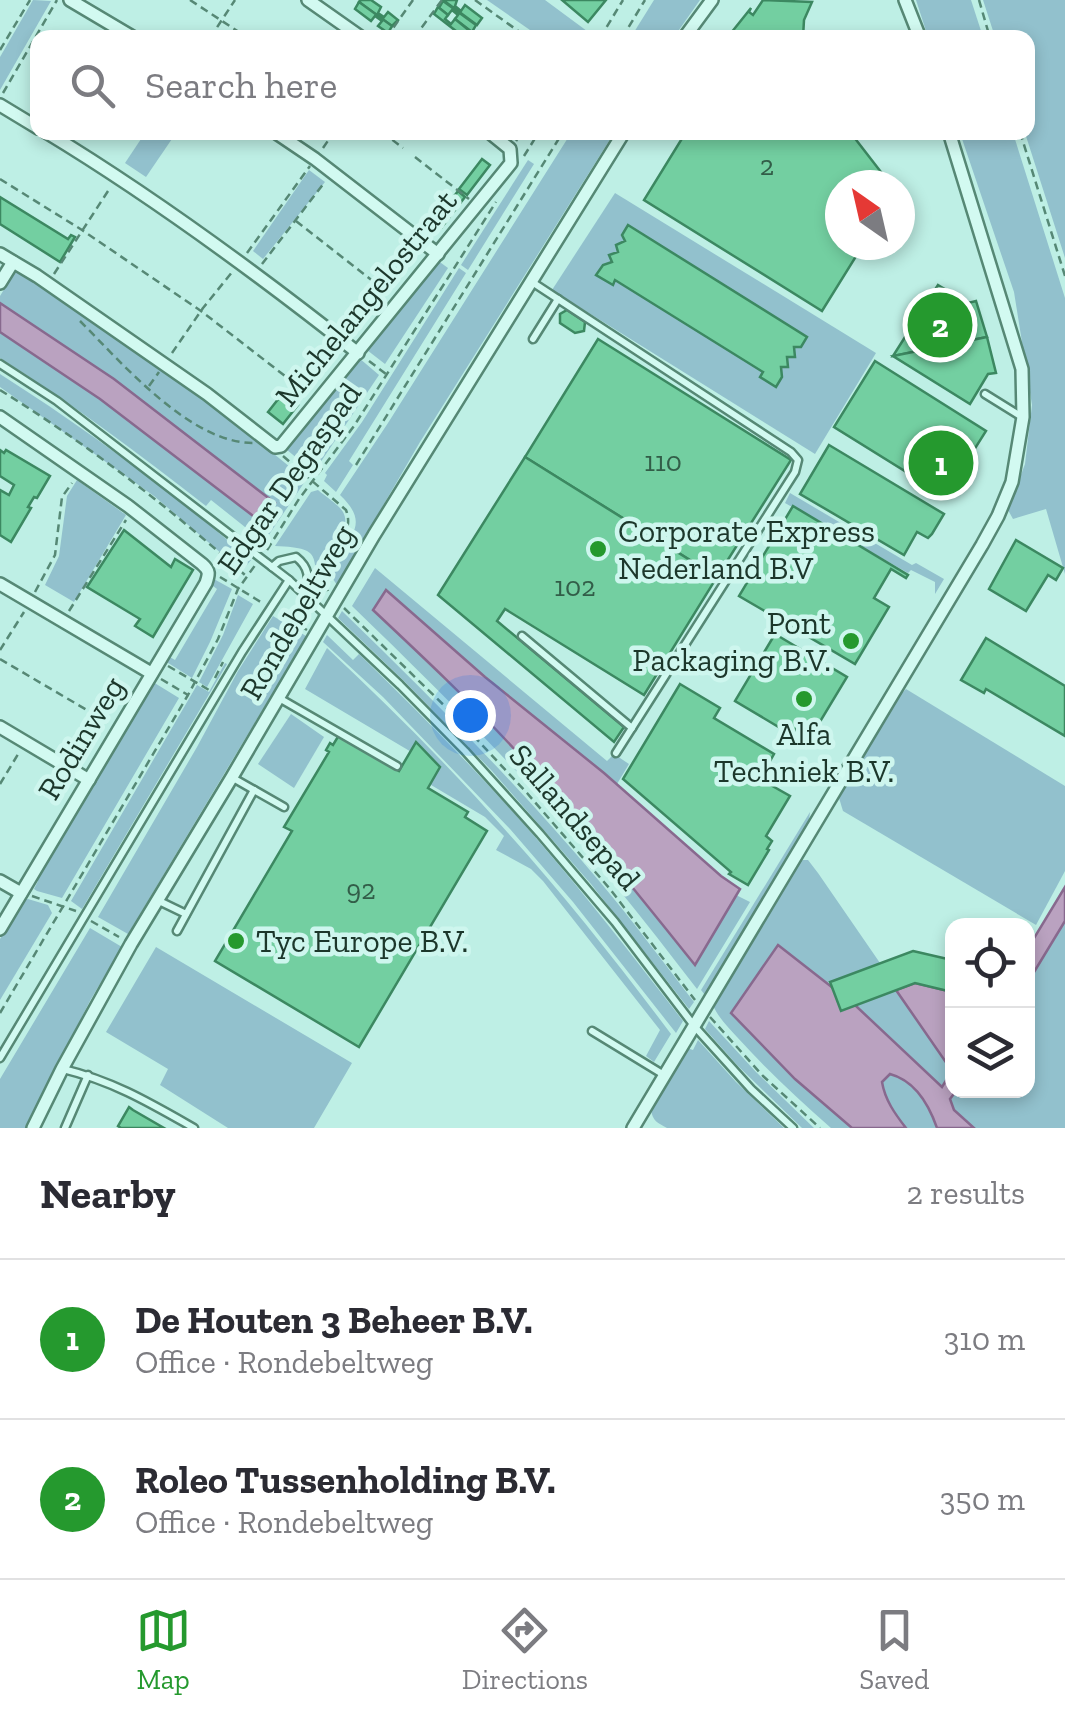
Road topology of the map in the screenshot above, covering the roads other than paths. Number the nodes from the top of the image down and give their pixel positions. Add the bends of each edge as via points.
1 (70, 0) edge
2 (308, 0) edge
3 (712, 0) edge
4 (905, 0) edge
5 (121, 30) edge
6 (351, 30) edge
7 (690, 30) edge
8 (917, 30) edge
9 (0, 102) edge
10 (30, 123) edge
11 (58, 140) edge
12 (287, 140) edge
13 (499, 140) edge
14 (619, 140) edge
15 (951, 140) edge
16 (0, 254) edge
17 (438, 254) junction
18 (13, 262) junction
19 (531, 281) junction
20 (0, 282) edge
21 (558, 299) junction
22 (533, 340) dead end
23 (358, 352) junction
24 (0, 364) edge
25 (984, 394) dead end
26 (0, 417) edge
27 (1023, 417) junction
28 (272, 568) junction
29 (288, 580) junction
30 (0, 584) edge
31 (306, 596) junction
32 (326, 616) junction
33 (522, 636) dead end
34 (151, 673) junction
35 (278, 698) junction
36 (0, 727) edge
37 (632, 728) junction
38 (616, 753) dead end
39 (397, 766) dead end
40 (232, 777) junction
41 (89, 780) junction
42 (254, 790) junction
43 (284, 807) dead end
44 (0, 881) edge
45 (20, 893) junction
46 (157, 900) junction
47 (186, 914) junction
48 (0, 929) edge
49 (176, 931) dead end
50 (695, 1027) junction
51 (592, 1031) dead end
52 (0, 1058) edge
53 (62, 1069) junction
54 (88, 1075) junction
55 (665, 1076) junction
56 (33, 1128) edge
57 (65, 1128) edge
58 (194, 1128) edge
59 (634, 1128) edge
60 (793, 1128) edge

1 - 5 street
2 - 6 street
3 - 7 street
4 - 8 street
9 - 10 street
11 - 23 street via 240,262
12 - 17 street
13 - 17 street, Michelangelostraat via 510,149 511,162
14 - 19 street, Rondebeltweg
15 - 27 street via 1022,369
16 - 18 street, Michelangelostraat
17 - 23 street, Michelangelostraat
18 - 20 street
18 - 23 street, Michelangelostraat via 270,444 281,446
19 - 21 lane
19 - 32 street, Rondebeltweg
21 - 22 lane
21 - 37 lane via 798,460
24 - 28 lane
25 - 27 lane
26 - 34 street, Rodinweg via 208,569 206,584
27 - 50 street via 1012,482 998,516
28 - 29 lane
28 - 31 lane via 286,558 303,562
29 - 31 lane
29 - 52 lane
30 - 34 street
31 - 32 lane
32 - 35 street, Rondebeltweg
32 - 50 lane via 491,778
33 - 37 lane
34 - 41 street, Rodinweg
35 - 39 lane
35 - 40 street, Rondebeltweg
36 - 41 street
37 - 38 lane
40 - 42 lane
40 - 46 street, Rondebeltweg
41 - 45 street, Rodinweg
42 - 43 lane
42 - 47 lane
44 - 45 street
45 - 48 street, Rodinweg
46 - 47 lane
46 - 53 street, Rondebeltweg
47 - 49 lane
50 - 55 street
50 - 60 lane
51 - 55 lane
53 - 54 lane
53 - 56 street, Rondebeltweg
54 - 57 lane
54 - 58 lane
55 - 59 street

